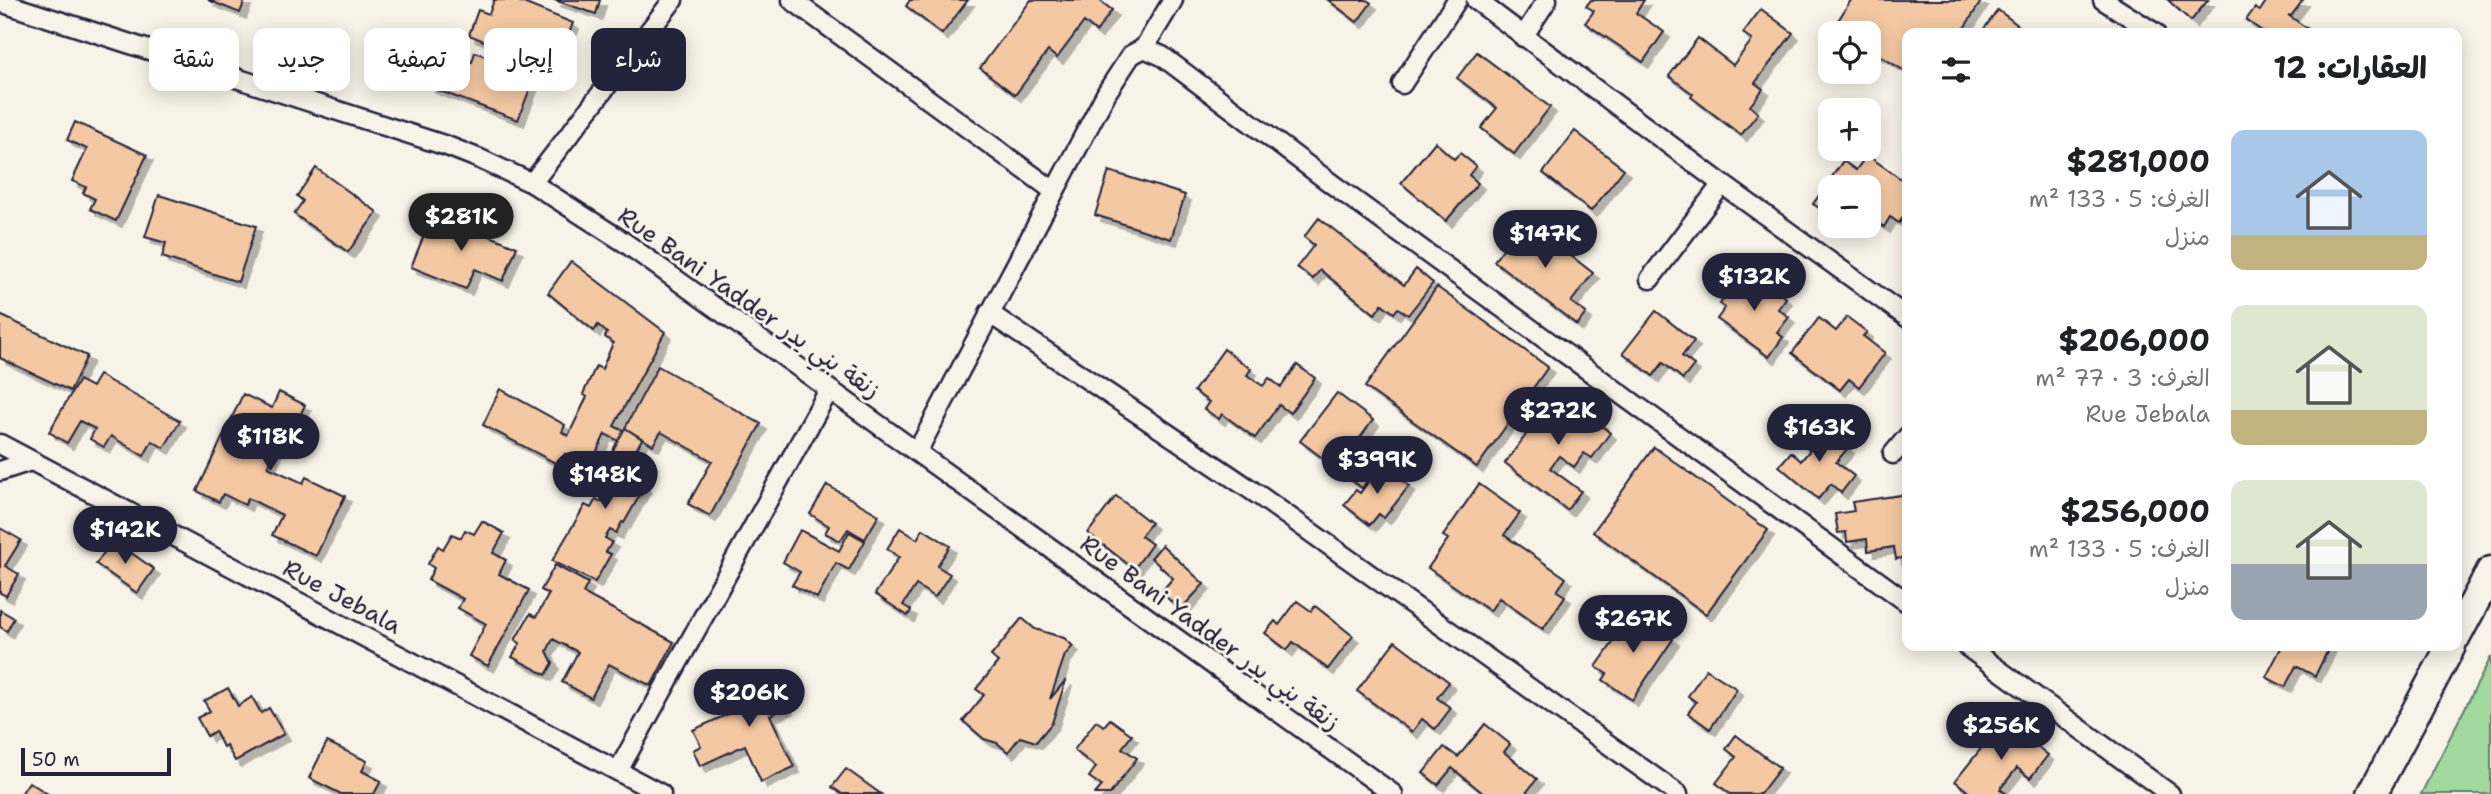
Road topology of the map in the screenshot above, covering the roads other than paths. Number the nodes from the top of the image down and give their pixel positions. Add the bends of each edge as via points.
1 (673, 0) edge
2 (792, 0) edge
3 (1173, 0) edge
4 (1457, 0) edge
5 (1476, 0) edge
6 (1546, 0) edge
7 (2102, 0) edge
8 (0, 2) edge
9 (2147, 28) edge
10 (1523, 37) junction
11 (1144, 48) junction
12 (1402, 84) dead end
13 (532, 183) junction
14 (1722, 184) junction
15 (1054, 191) junction
16 (1650, 279) dead end
17 (989, 313) junction
18 (1902, 314) edge
19 (829, 390) junction
20 (1902, 443) edge
21 (0, 444) edge
22 (917, 452) junction
23 (1893, 454) dead end
24 (31, 461) junction
25 (0, 471) edge
26 (2491, 571) edge
27 (1902, 599) edge
28 (2462, 626) edge
29 (1973, 651) edge
30 (2448, 651) edge
31 (618, 771) junction
32 (661, 794) edge
33 (1393, 794) edge
34 (1678, 794) edge
35 (2170, 794) edge
36 (2372, 794) edge

1 - 13 street
2 - 15 street
3 - 11 street
4 - 12 street
5 - 10 street
6 - 10 street
7 - 9 street
8 - 13 street, Rue Bani Yadder زنقة بني يدر via 447,146
10 - 14 street
11 - 15 street via 1135,51 1117,75
11 - 27 street via 1162,56
13 - 19 street, Rue Bani Yadder زنقة بني يدر via 624,242
14 - 16 street
14 - 18 street
15 - 17 street
17 - 22 street
17 - 34 street via 1260,496
19 - 22 street, Rue Bani Yadder زنقة بني يدر
19 - 31 street
20 - 23 street
21 - 24 street, Rue Jebala
22 - 33 street, Rue Bani Yadder زنقة بني يدر
24 - 25 street
24 - 31 street, Rue Jebala
26 - 28 main road
29 - 35 street
30 - 36 main road
31 - 32 street, Rue Jebala

